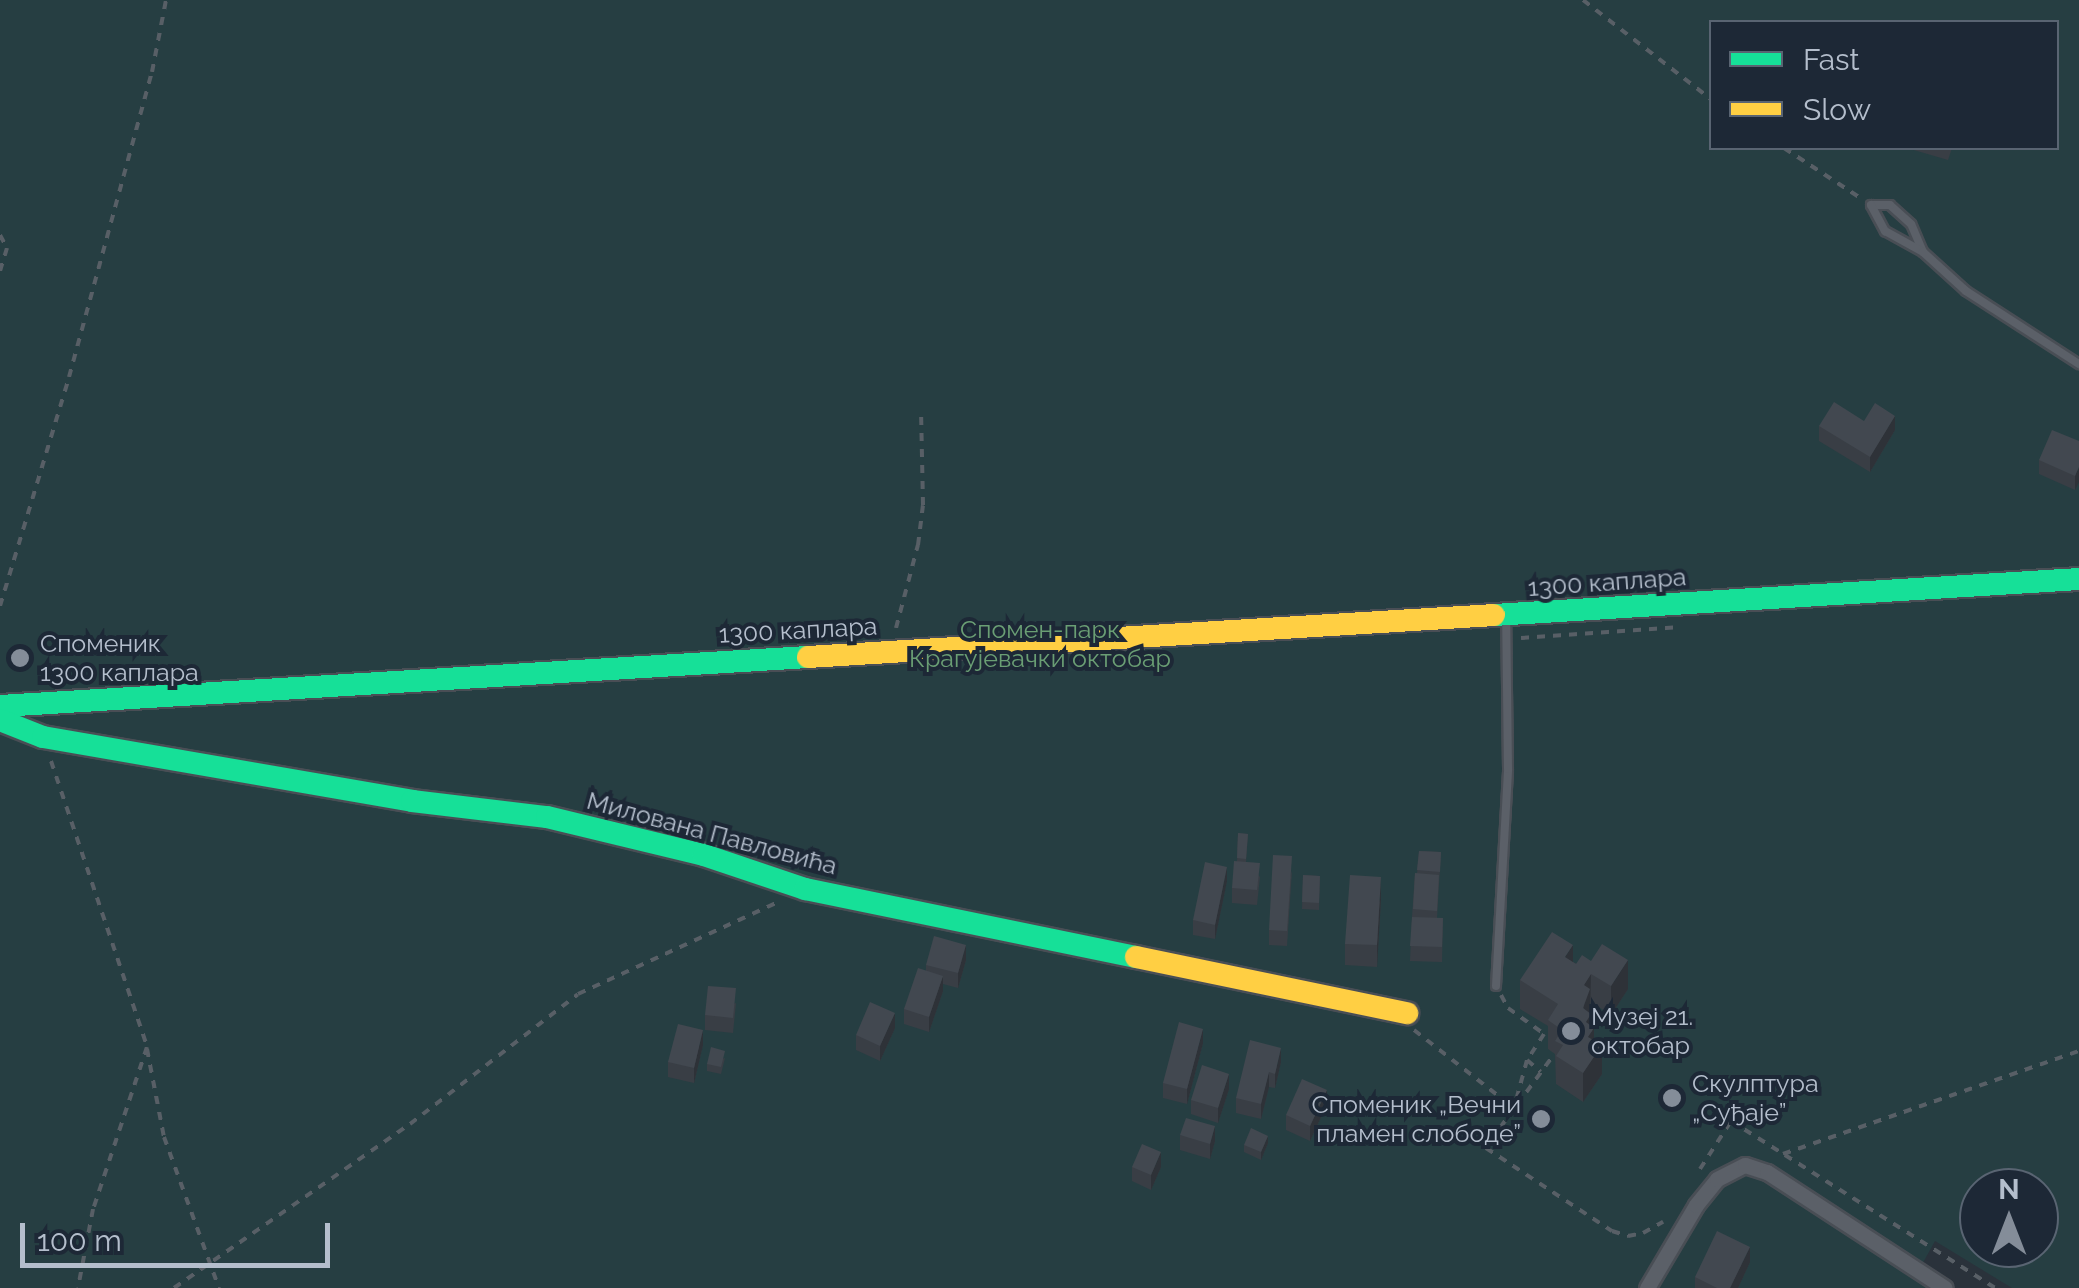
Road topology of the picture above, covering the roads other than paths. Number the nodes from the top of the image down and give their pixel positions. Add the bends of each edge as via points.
1 (1923, 252) junction
2 (2079, 364) edge
3 (2079, 579) edge
4 (1506, 616) junction
5 (0, 706) edge
6 (0, 720) edge
7 (1496, 986) road end
8 (1397, 1011) road end
9 (1647, 1288) edge
10 (1945, 1288) edge

1 - 1 lane via 1885,231 1871,205 1890,205 1901,214
1 - 2 lane via 1966,290
3 - 4 main road, 1300 каплара
4 - 5 main road, 1300 каплара
4 - 7 lane via 1508,770
6 - 8 main road, Милована Павловића via 44,737 412,802 547,816 704,855 805,890
9 - 10 street via 1696,1205 1717,1179 1745,1165 1766,1172

